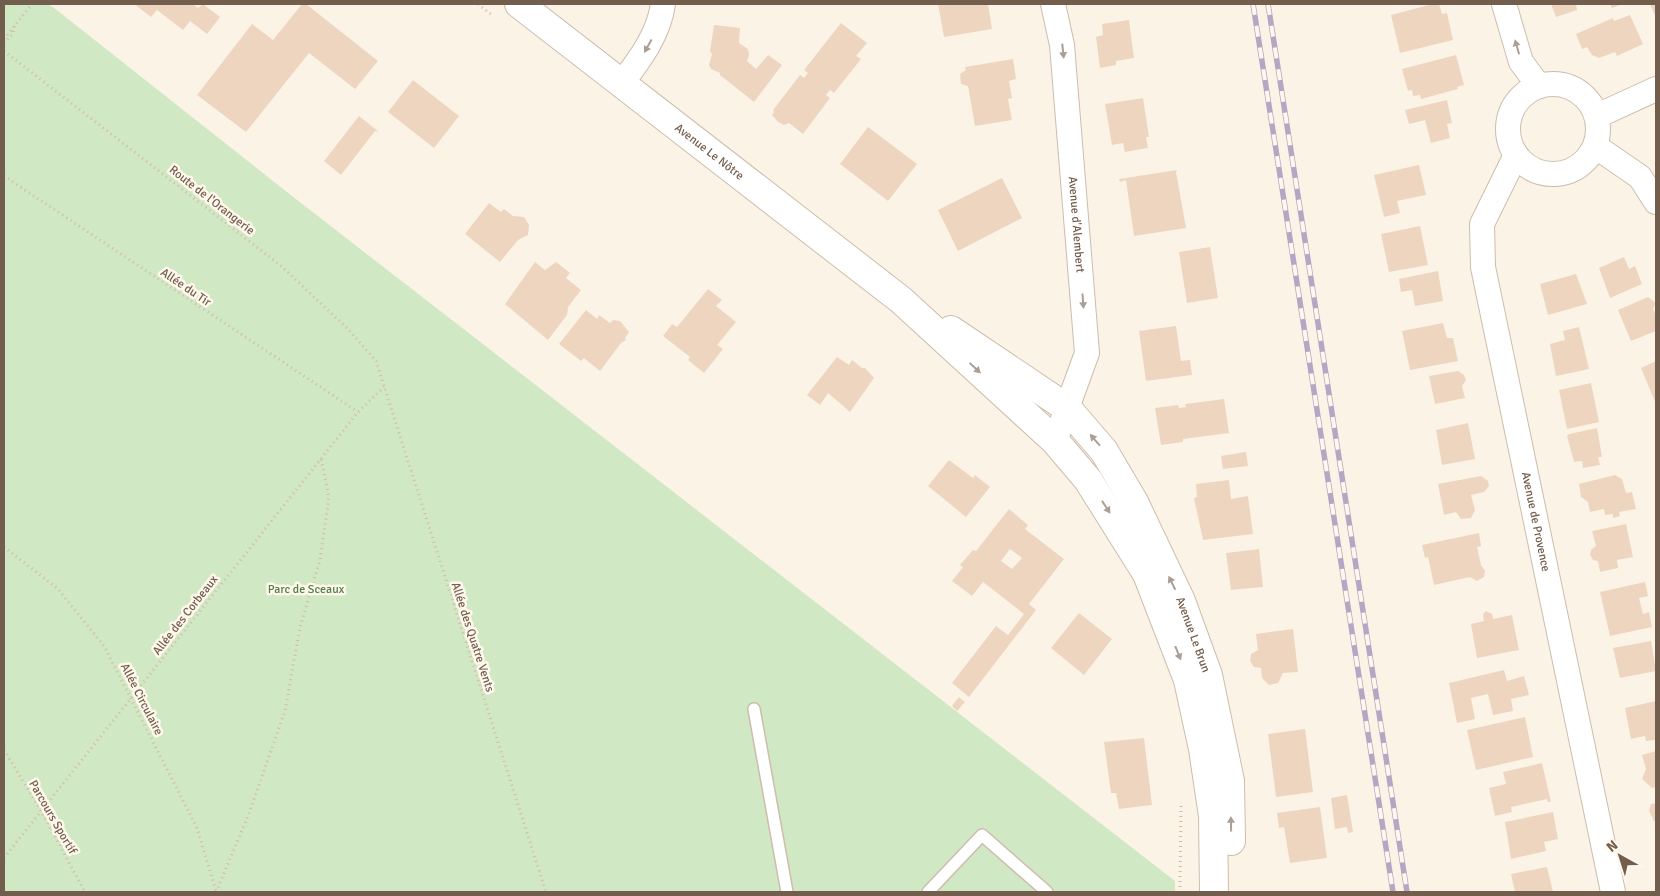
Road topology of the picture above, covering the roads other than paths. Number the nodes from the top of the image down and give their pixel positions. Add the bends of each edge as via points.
1 (519, 4) edge
2 (663, 4) edge
3 (1053, 4) edge
4 (1504, 4) edge
5 (622, 83) junction
6 (1539, 86) junction
7 (1656, 89) edge
8 (1597, 116) junction
9 (1595, 146) junction
10 (1516, 155) junction
11 (1656, 202) edge
12 (901, 300) junction
13 (1067, 408) junction
14 (1055, 441) junction
15 (754, 709) dead end
16 (787, 892) edge
17 (928, 892) edge
18 (1048, 892) edge
19 (1214, 892) edge
20 (1232, 892) edge
21 (1614, 892) edge

1 - 5 main road, Avenue Le Nôtre
2 -> 5 street via 660,22 640,59
3 -> 13 street, Avenue d'Alembert via 1062,45 1087,354
6 -> 4 street via 1521,62
5 - 12 main road, Avenue Le Nôtre
6 - 8 street via 1553,84 1574,89 1590,103
6 - 10 street via 1526,92 1510,115 1510,143
7 - 8 street
8 - 9 street
9 - 10 street via 1578,167 1565,173 1538,172
9 - 11 street via 1640,176
10 - 21 street, Avenue de Provence via 1482,224 1483,267
12 - 13 main road, Avenue Le Nôtre via 975,344
12 -> 14 main road, Avenue Le Nôtre
13 - 14 street, Avenue d'Alembert
20 -> 13 main road, Avenue Le Brun via 1230,781 1208,675 1181,600 1134,502 1104,451
14 -> 19 main road, Avenue Le Brun via 1088,480 1147,574 1188,680 1213,816
15 - 16 lane
17 - 18 lane via 982,835

